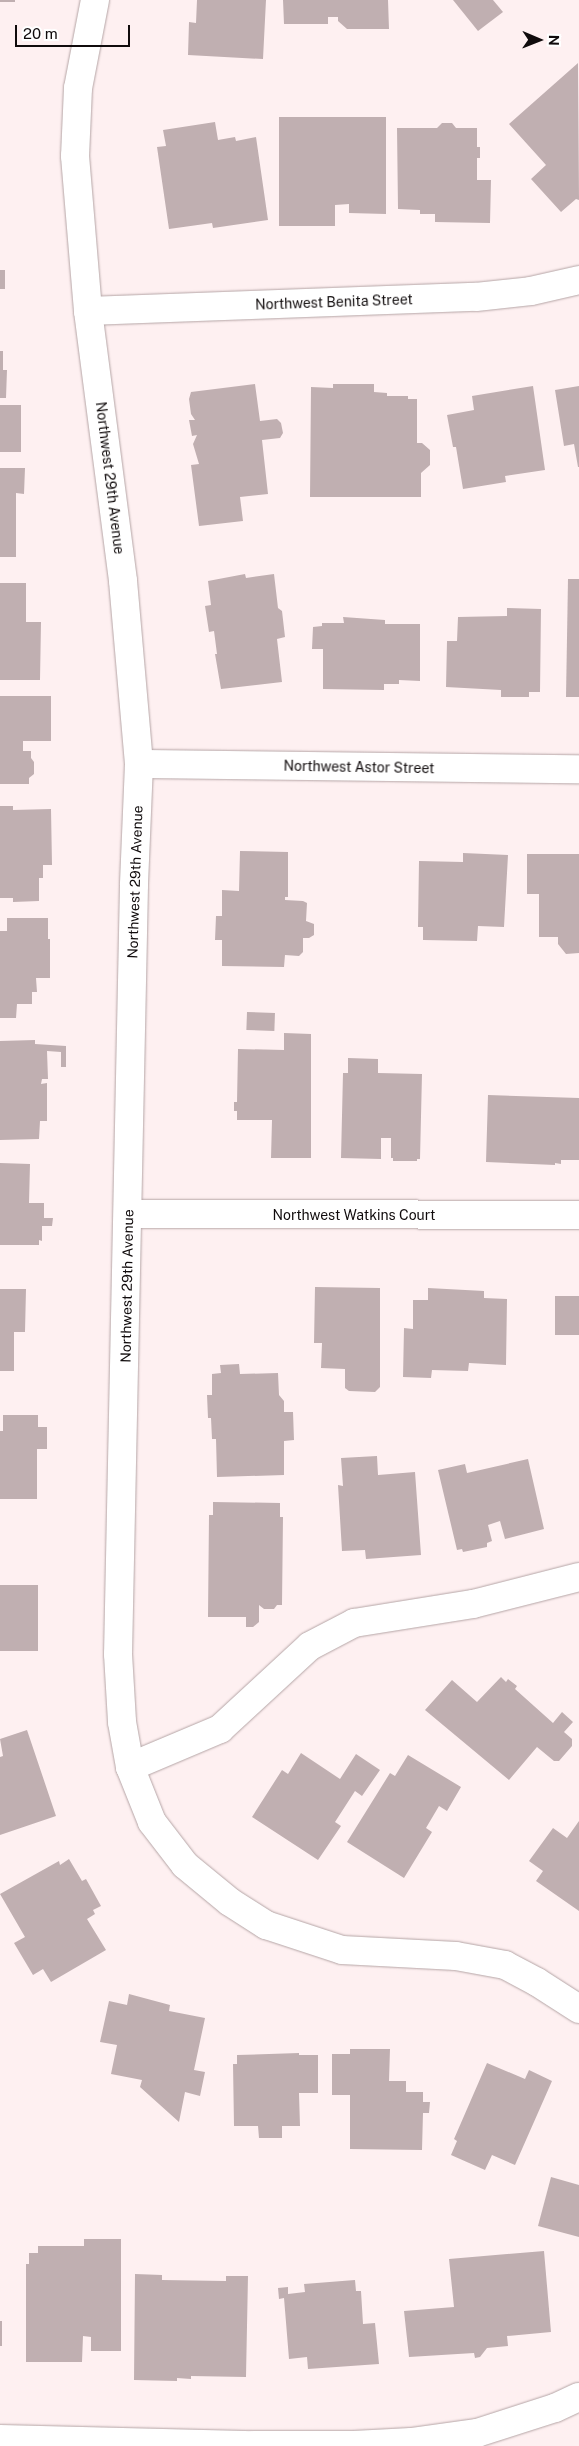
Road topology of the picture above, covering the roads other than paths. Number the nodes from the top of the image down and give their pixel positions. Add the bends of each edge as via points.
1 (95, 0) edge
2 (579, 280) edge
3 (88, 311) junction
4 (139, 764) junction
5 (579, 769) edge
6 (128, 1214) junction
7 (579, 1215) edge
8 (579, 1577) edge
9 (130, 1767) junction
10 (579, 2009) edge
11 (579, 2396) edge
12 (0, 2439) edge
13 (254, 2446) edge

1 - 3 street, Northwest 29th Avenue via 78,88 75,156
2 - 3 street, Northwest Benita Street via 531,291 476,297
3 - 4 street, Northwest 29th Avenue via 123,581
4 - 5 street, Northwest Astor Street
4 - 6 street, Northwest 29th Avenue
6 - 7 street, Northwest Watkins Court
6 - 9 street, Northwest 29th Avenue via 118,1654 122,1722
8 - 9 street via 473,1604 354,1623 310,1646 220,1729
9 - 10 street, Northwest 29th Avenue via 152,1822 185,1865 230,1902 266,1924 342,1950 456,1956 505,1965
11 - 13 street via 555,2408 478,2433 411,2442
12 - 13 street

